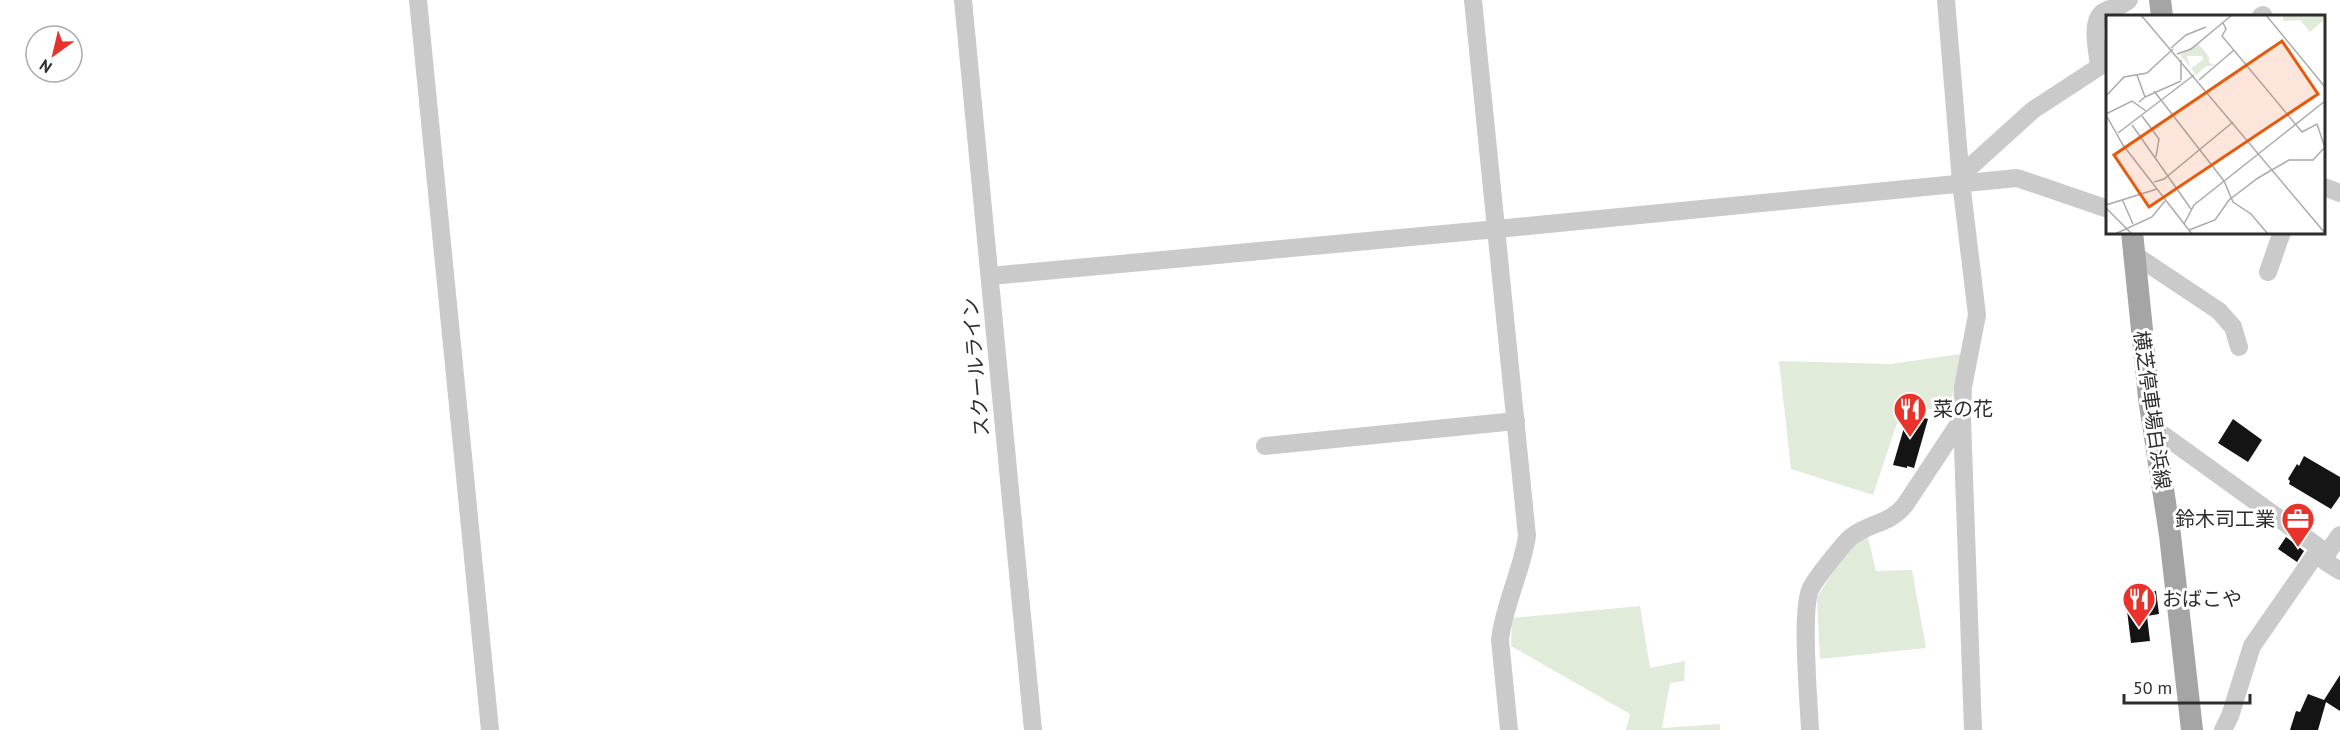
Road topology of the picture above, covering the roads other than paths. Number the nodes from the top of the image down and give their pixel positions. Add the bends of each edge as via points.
1 (418, 0) edge
2 (963, 0) edge
3 (1473, 0) edge
4 (1946, 0) edge
5 (2128, 0) edge
6 (2160, 0) edge
7 (2162, 15) edge
8 (2103, 64) edge
9 (1960, 179) junction
10 (2325, 187) edge
11 (2340, 193) edge
12 (2106, 208) edge
13 (1497, 229) junction
14 (2281, 234) edge
15 (2132, 243) edge
16 (2268, 272) dead end
17 (990, 276) junction
18 (2239, 347) dead end
19 (1962, 419) junction
20 (1516, 421) junction
21 (2155, 429) junction
22 (1265, 446) dead end
23 (2340, 535) edge
24 (2324, 550) junction
25 (2340, 571) edge
26 (490, 730) edge
27 (1033, 730) edge
28 (1509, 730) edge
29 (1810, 730) edge
30 (1973, 730) edge
31 (2192, 730) edge
32 (2223, 730) edge

1 - 26 street
2 - 17 street, スクールライン
3 - 13 street
4 - 9 street
5 - 8 street via 2103,13 2096,23
6 - 7 main road
8 - 9 street via 2033,110
9 - 12 street via 2017,178
9 - 13 street
9 - 19 street via 1977,315 1963,387
10 - 11 street
13 - 17 street
13 - 20 street
14 - 16 street
15 - 18 street via 2219,311 2233,327
15 - 21 main road, 横芝停車場白浜線
17 - 27 street, スクールライン
19 - 29 street via 1895,517 1849,539 1810,588 1806,614
19 - 30 street
20 - 22 street
20 - 28 street via 1527,536 1501,627
21 - 24 street
21 - 31 main road, 横芝停車場白浜線
23 - 24 street
24 - 25 street via 2326,562
24 - 32 street via 2252,646

